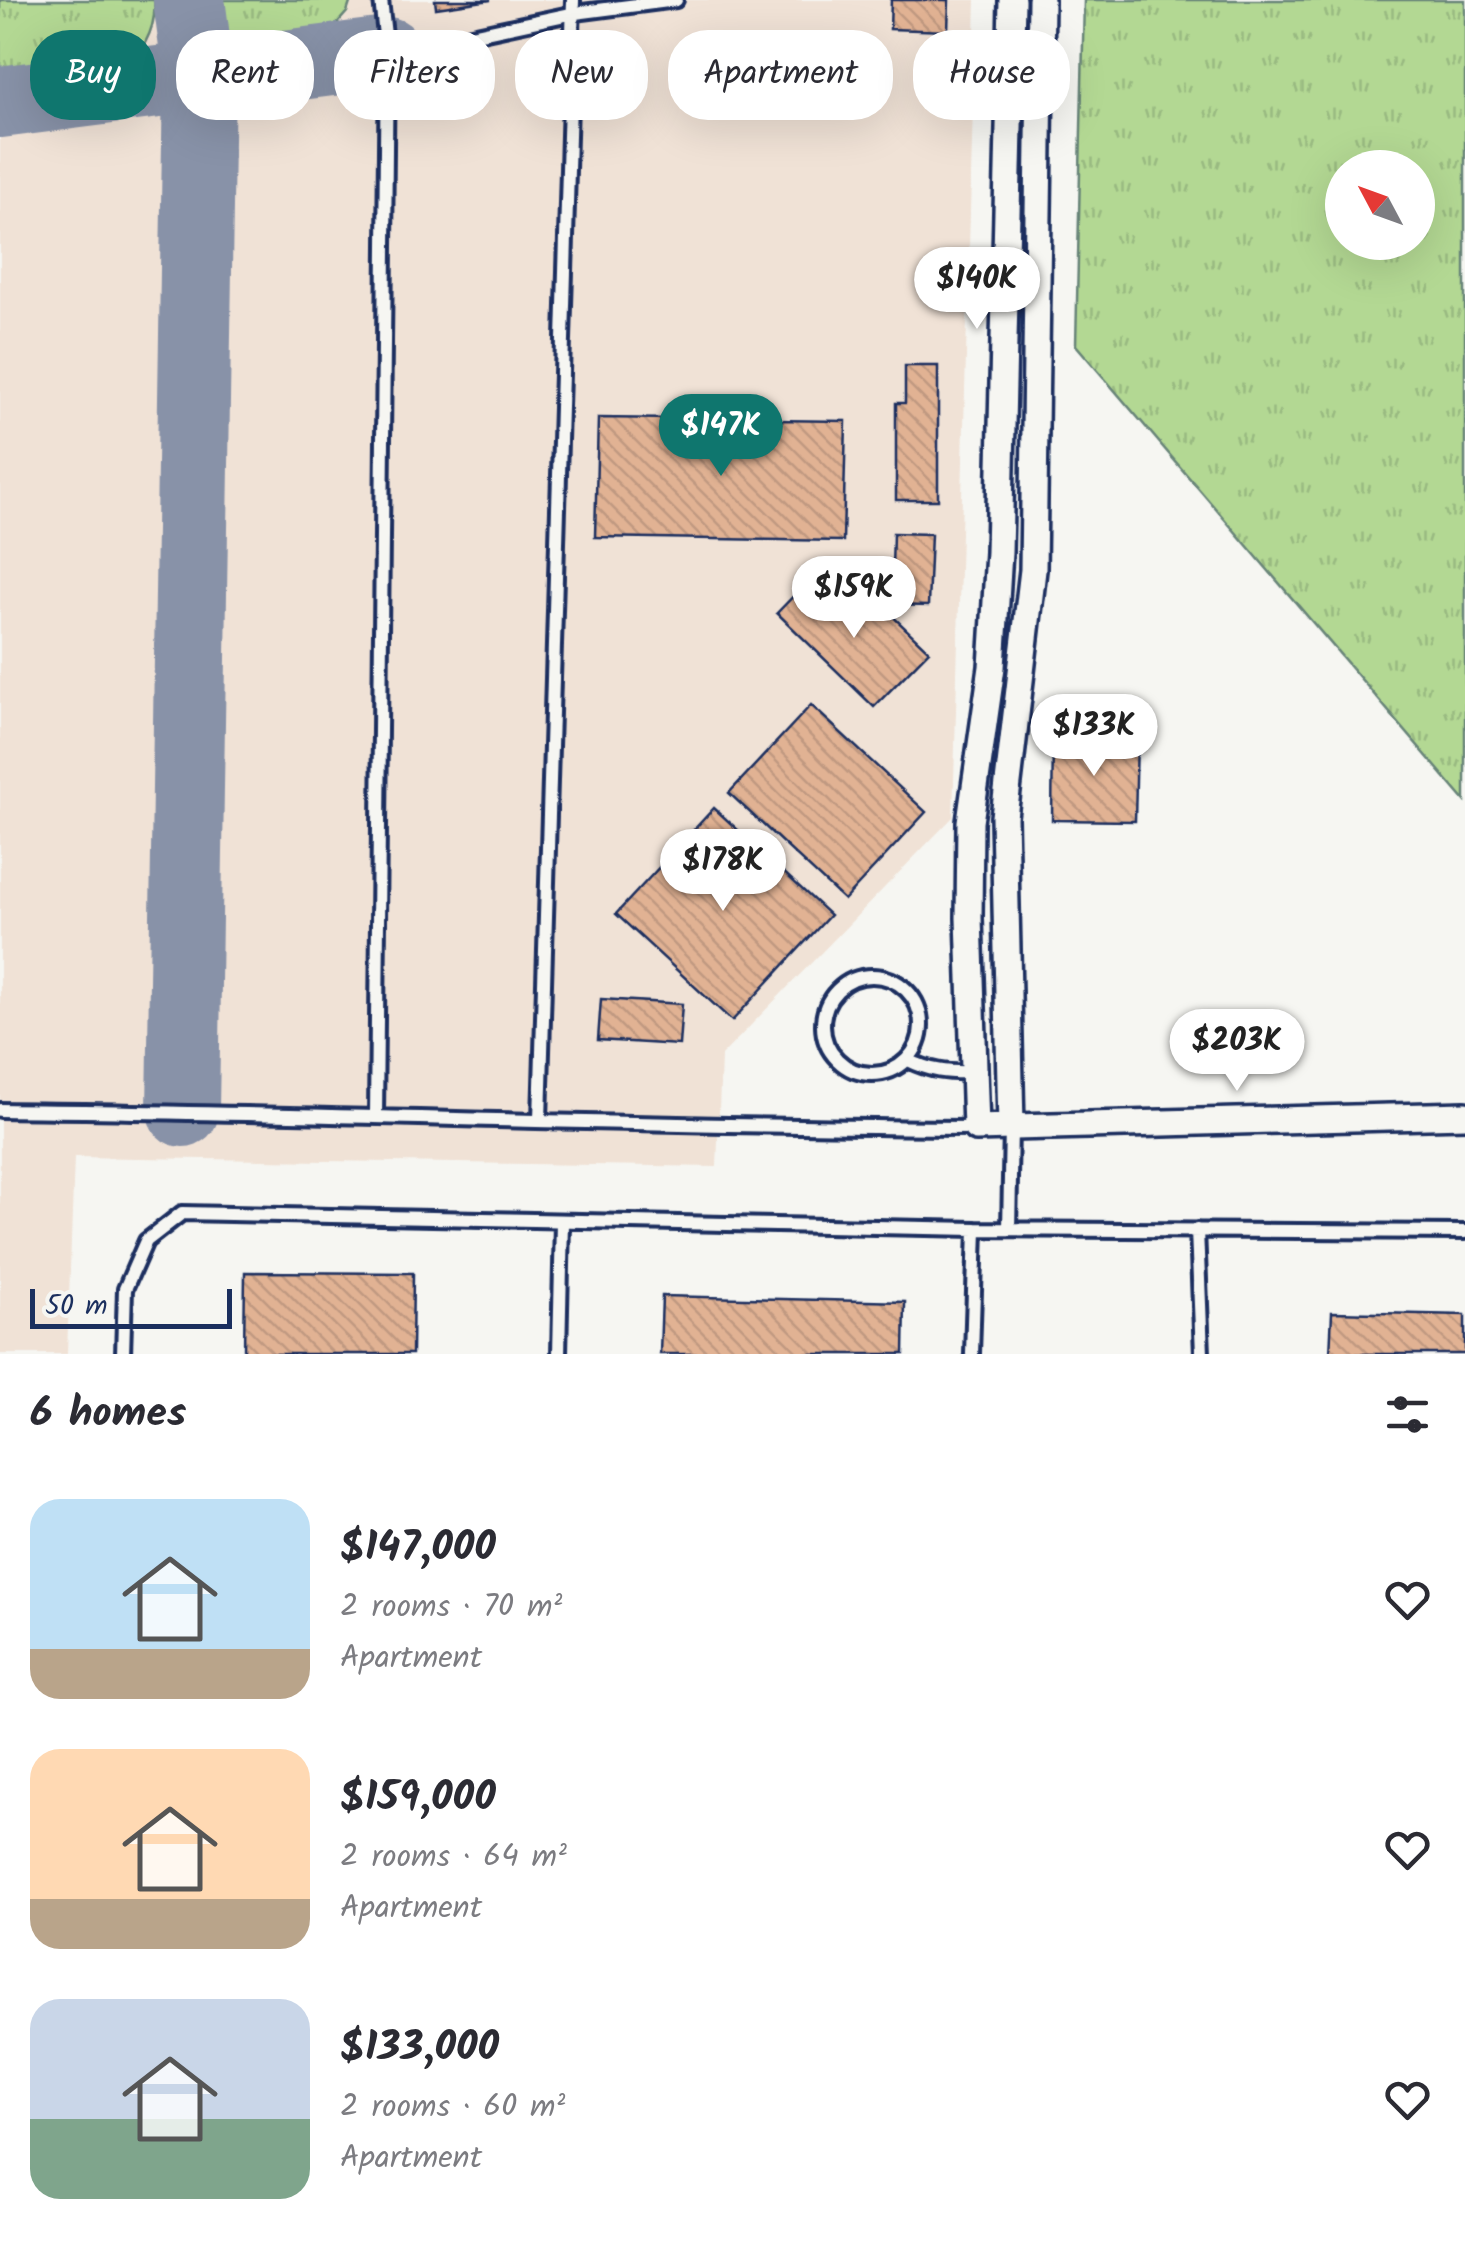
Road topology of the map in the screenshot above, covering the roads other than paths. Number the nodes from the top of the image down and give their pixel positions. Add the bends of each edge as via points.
1 (382, 0) edge
2 (676, 0) edge
3 (1012, 0) edge
4 (1040, 0) edge
5 (574, 6) edge
6 (385, 30) edge
7 (476, 30) edge
8 (386, 120) edge
9 (992, 667) junction
10 (1022, 667) junction
11 (908, 1060) junction
12 (972, 1072) junction
13 (0, 1110) edge
14 (1465, 1115) edge
15 (376, 1116) junction
16 (540, 1120) junction
17 (976, 1128) junction
18 (1011, 1128) junction
19 (562, 1222) junction
20 (976, 1229) junction
21 (1009, 1229) junction
22 (1197, 1230) junction
23 (1465, 1232) edge
24 (123, 1354) edge
25 (559, 1354) edge
26 (972, 1354) edge
27 (1202, 1354) edge

1 - 6 lane
2 - 5 lane
3 - 9 street
4 - 10 street via 1035,502
5 - 7 lane
5 - 16 lane
8 - 15 lane
9 - 10 street
9 - 12 street via 970,822
10 - 18 street via 1004,817
11 - 11 lane via 920,1039 922,1016 912,994 893,978 869,975 846,982 829,999 822,1022 826,1046 841,1064 863,1074 887,1073
11 - 12 lane via 948,1074
12 - 17 street
13 - 15 lane
14 - 18 street
15 - 16 lane
16 - 17 lane
17 - 18 street
18 - 21 lane
19 - 20 lane
19 - 24 lane via 182,1214 146,1241 125,1289
19 - 25 lane
20 - 21 lane
20 - 26 lane
21 - 22 lane
22 - 23 lane
22 - 27 lane

